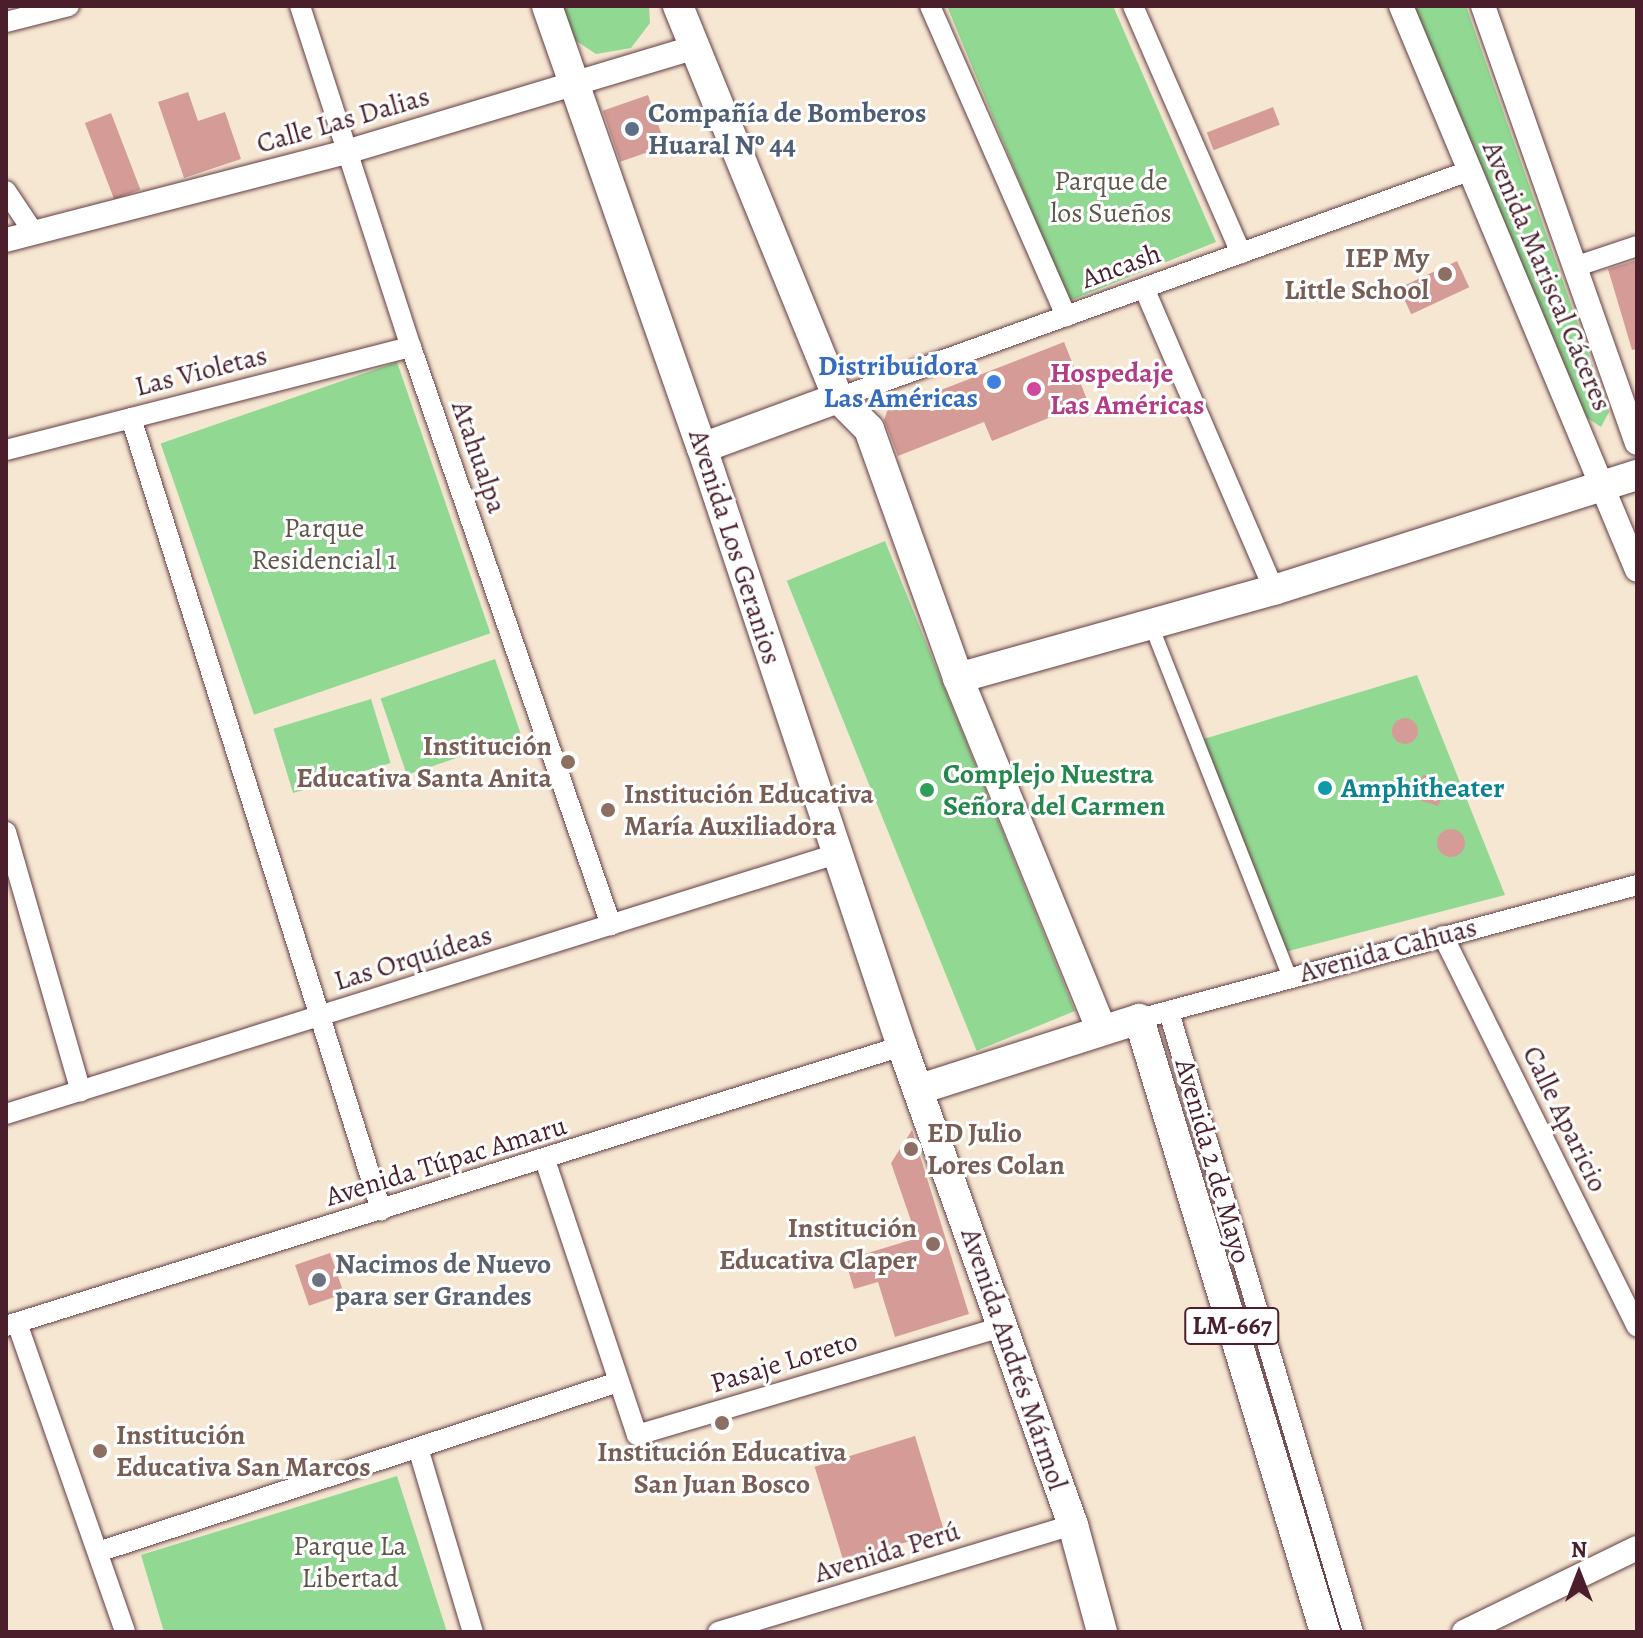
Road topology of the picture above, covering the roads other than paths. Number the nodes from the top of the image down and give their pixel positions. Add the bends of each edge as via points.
1 (69, 6) edge
2 (300, 6) edge
3 (547, 6) edge
4 (678, 6) edge
5 (930, 6) edge
6 (1133, 6) edge
7 (1401, 6) edge
8 (1483, 6) edge
9 (6, 22) edge
10 (693, 48) junction
11 (575, 85) junction
12 (346, 152) junction
13 (1469, 171) junction
14 (6, 191) edge
15 (34, 233) junction
16 (6, 240) edge
17 (1637, 246) edge
18 (1241, 253) junction
19 (1574, 267) junction
20 (1144, 288) junction
21 (1066, 316) junction
22 (411, 347) junction
23 (838, 398) junction
24 (131, 418) junction
25 (1637, 443) edge
26 (702, 448) junction
27 (6, 450) edge
28 (1637, 475) edge
29 (1605, 489) junction
30 (1637, 570) edge
31 (1274, 590) junction
32 (1151, 625) junction
33 (958, 678) junction
34 (6, 832) edge
35 (836, 854) junction
36 (1637, 885) edge
37 (14, 887) edge
38 (611, 925) junction
39 (1443, 936) junction
40 (1289, 976) junction
41 (1169, 1012) junction
42 (316, 1017) junction
43 (1139, 1019) junction
44 (1101, 1029) junction
45 (902, 1046) junction
46 (920, 1089) junction
47 (81, 1091) junction
48 (6, 1114) edge
49 (545, 1160) junction
50 (381, 1210) junction
51 (12, 1324) edge
52 (1001, 1327) junction
53 (1637, 1327) edge
54 (618, 1382) junction
55 (418, 1448) junction
56 (1073, 1525) junction
57 (1637, 1548) edge
58 (98, 1552) junction
59 (125, 1632) edge
60 (473, 1632) edge
61 (718, 1632) edge
62 (1102, 1632) edge
63 (1325, 1632) edge
64 (1353, 1632) edge
65 (1464, 1632) edge

1 - 9 street
2 - 12 street, Atahualpa
3 - 11 main road, Avenida Los Geranios
4 - 10 main road
5 - 21 street
6 - 18 street
7 - 13 street, Avenida Mariscal Cáceres
8 - 19 street
10 - 11 street, Calle Las Dalias
10 - 23 main road
11 - 12 street, Calle Las Dalias
11 - 26 main road, Avenida Los Geranios
12 - 15 street, Calle Las Dalias
12 - 22 street, Atahualpa
13 - 18 street, Ancash
13 - 29 street, Avenida Mariscal Cáceres
14 - 15 street
15 - 16 street, Calle Las Dalias
17 - 19 street
18 - 20 street, Ancash
19 - 25 street
20 - 21 street, Ancash
20 - 31 street
21 - 23 street, Ancash
22 - 24 street, Las Violetas
22 - 38 street, Atahualpa
23 - 26 main road
23 - 33 main road via 869,429
24 - 27 street, Las Violetas
24 - 42 street
26 - 35 main road, Avenida Los Geranios
28 - 29 main road
29 - 30 street, Avenida Mariscal Cáceres
29 - 31 main road
31 - 32 main road
32 - 33 main road
32 - 40 street
33 - 44 main road
34 - 37 street
35 - 38 street, Las Orquídeas
35 - 45 main road, Avenida Los Geranios
36 - 39 street, Avenida Cahuas
37 - 47 street
38 - 42 street, Las Orquídeas
39 - 40 street, Avenida Cahuas
39 - 53 street, Calle Aparicio
40 - 41 street, Avenida Cahuas
41 - 43 street, Avenida Cahuas
41 - 64 street, Avenida 2 de Mayo
42 - 47 street, Las Orquídeas
42 - 50 street
43 - 44 main road
43 - 63 main road, Avenida 2 de Mayo / LM-667
44 - 46 main road
45 - 46 main road, Avenida Los Geranios
45 - 49 street, Avenida Túpac Amaru
46 - 52 main road, Avenida Andrés Mármol
47 - 48 street, Las Orquídeas
49 - 50 street, Avenida Túpac Amaru
49 - 54 street
50 - 51 street, Avenida Túpac Amaru
51 - 58 street
52 - 54 street, Pasaje Loreto via 637,1435
52 - 56 main road, Avenida Andrés Mármol
54 - 55 street
55 - 58 street
55 - 60 street
56 - 61 street, Avenida Perú
56 - 62 main road, Avenida Andrés Mármol
57 - 65 street
58 - 59 street

